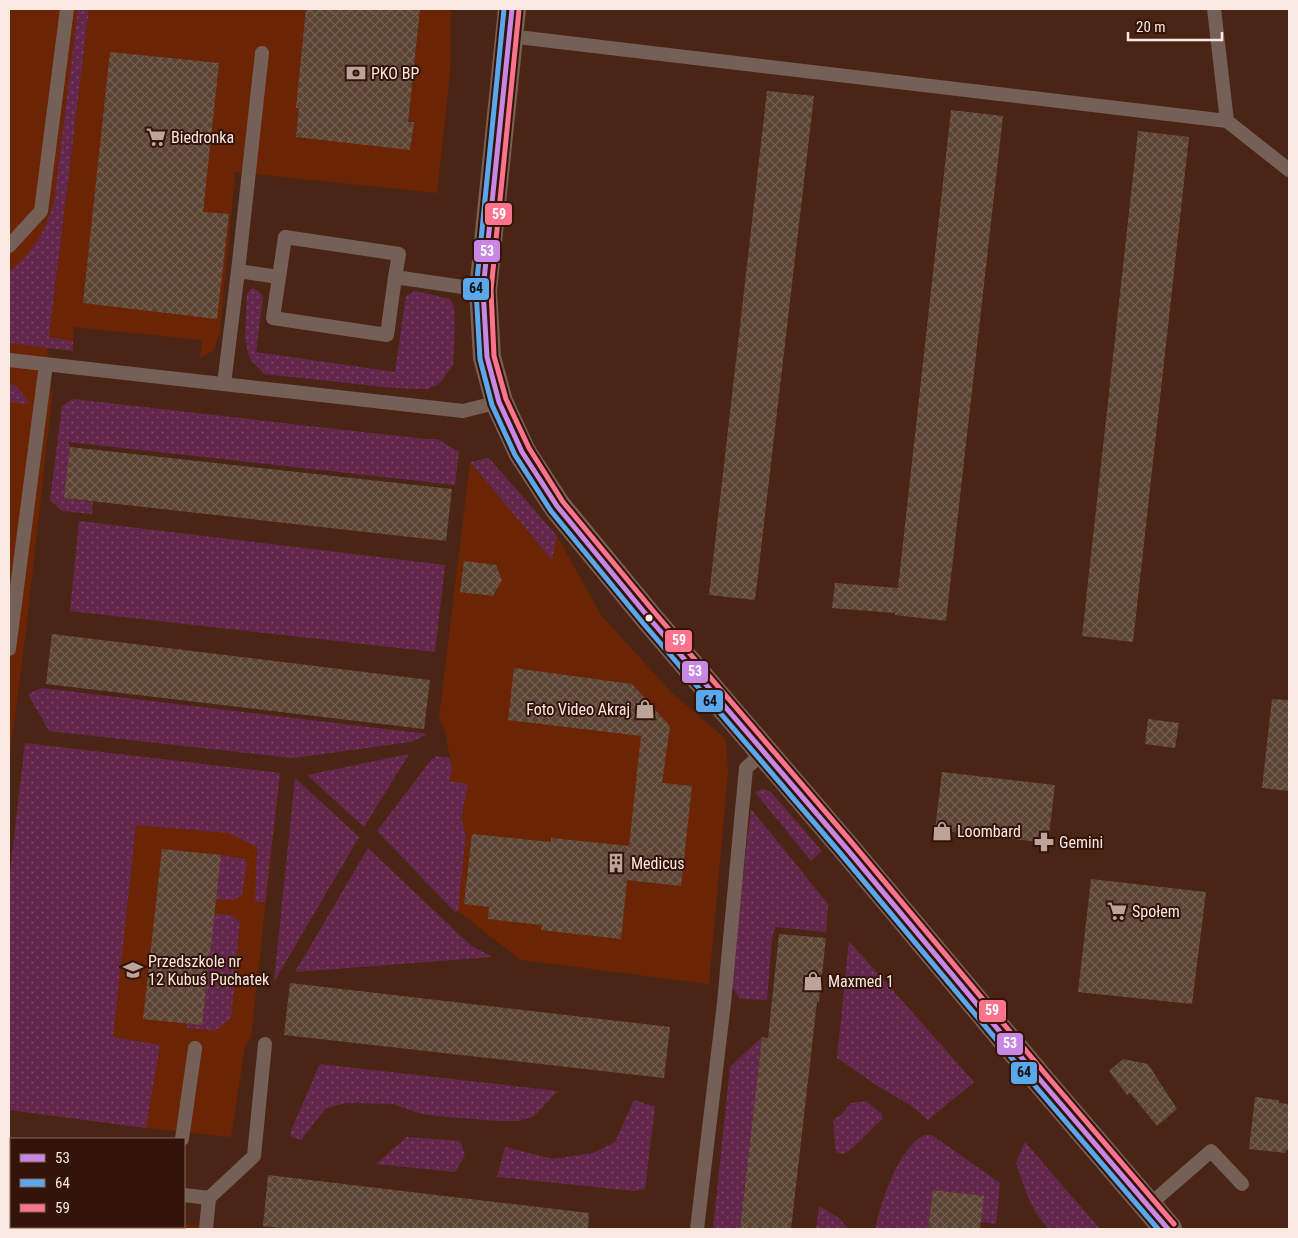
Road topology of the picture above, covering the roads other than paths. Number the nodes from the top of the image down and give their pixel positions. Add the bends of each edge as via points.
1 (67, 9) edge
2 (512, 9) edge
3 (1214, 9) edge
4 (509, 36) junction
5 (262, 53) dead end
6 (1227, 121) junction
7 (1289, 170) edge
8 (9, 246) edge
9 (238, 271) junction
10 (279, 277) junction
11 (395, 277) junction
12 (483, 290) junction
13 (9, 360) edge
14 (46, 364) junction
15 (224, 384) junction
16 (499, 402) junction
17 (9, 649) edge
18 (755, 760) junction
19 (265, 1044) dead end
20 (195, 1048) dead end
21 (182, 1138) edge
22 (1242, 1184) dead end
23 (185, 1195) edge
24 (209, 1198) junction
25 (1148, 1206) junction
26 (206, 1229) edge
27 (697, 1229) edge
28 (1168, 1229) edge

1 - 8 lane via 42,211
2 - 4 street
3 - 6 lane
4 - 6 lane
4 - 12 street
5 - 9 lane
6 - 7 lane
9 - 10 lane
9 - 15 lane
10 - 11 lane via 285,237 399,254
10 - 11 lane via 274,318 387,335
11 - 12 lane
12 - 16 street via 487,357
13 - 14 lane
14 - 15 lane
14 - 17 lane
15 - 16 lane via 463,411
16 - 18 street via 522,452 557,506 649,618
18 - 25 street via 902,914
18 - 27 lane
19 - 24 lane via 254,1156
20 - 21 lane
22 - 25 lane via 1211,1151
23 - 24 lane
24 - 26 lane
25 - 28 street

